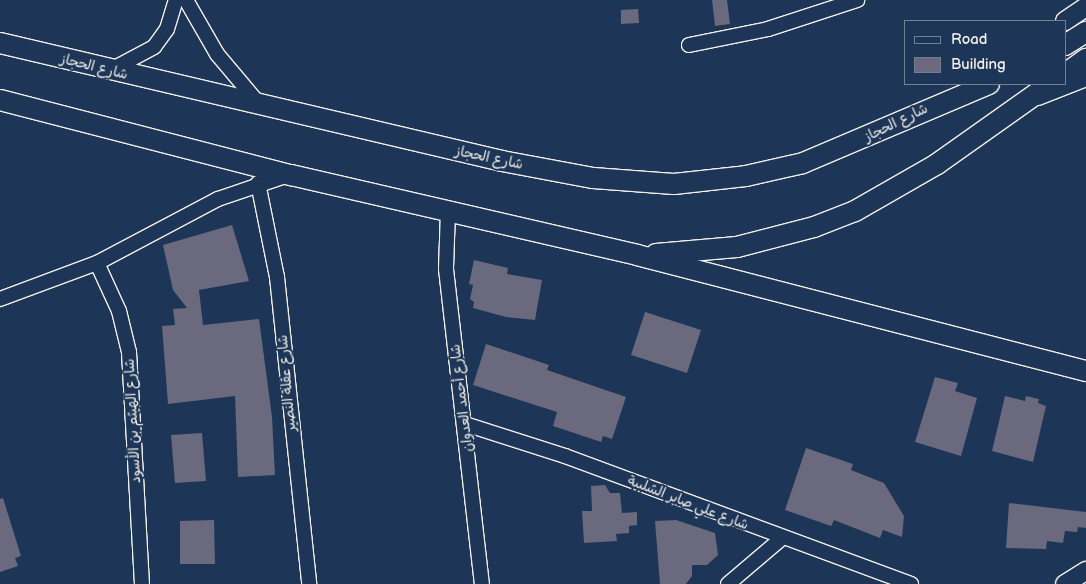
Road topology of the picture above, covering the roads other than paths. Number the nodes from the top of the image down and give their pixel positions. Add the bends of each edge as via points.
1 (176, 0) edge
2 (186, 0) edge
3 (857, 0) edge
4 (1086, 7) edge
5 (1066, 21) edge
6 (1086, 32) edge
7 (0, 43) edge
8 (1066, 44) edge
9 (689, 45) dead end
10 (1086, 59) edge
11 (110, 70) junction
12 (1066, 73) edge
13 (1086, 77) edge
14 (966, 85) edge
15 (987, 85) edge
16 (1048, 85) edge
17 (1066, 85) edge
18 (1066, 85) edge
19 (0, 100) edge
20 (1023, 102) junction
21 (935, 104) junction
22 (262, 107) junction
23 (290, 175) junction
24 (258, 183) junction
25 (448, 211) junction
26 (637, 255) junction
27 (97, 263) junction
28 (0, 299) edge
29 (1082, 372) edge
30 (465, 424) junction
31 (782, 538) junction
32 (1086, 572) edge
33 (142, 584) edge
34 (309, 584) edge
35 (482, 584) edge
36 (728, 584) edge
37 (911, 584) edge
38 (1065, 584) edge

1 - 11 street via 167,29 154,47
2 - 22 street via 217,54
3 - 9 street via 768,28
4 - 5 street
6 - 8 main road
7 - 11 main road, شارع الحجاز
10 - 12 main road
11 - 22 main road, شارع الحجاز
13 - 18 street
14 - 21 street, شارع الحجاز
15 - 21 main road
16 - 20 main road
17 - 20 street
19 - 23 main road
20 - 26 main road via 937,164 855,210 814,227 737,247
21 - 22 main road, شارع الحجاز via 879,133 803,163 746,176 674,184 593,178
23 - 24 street
23 - 25 main road
24 - 27 street via 167,224
24 - 34 street, شارع عقلة النصير via 277,277
25 - 26 main road
25 - 30 street, شارع أحمد العدوان via 446,268
26 - 29 main road
27 - 28 street
27 - 33 street, شارع الهيثم بن الأسود via 119,311 129,352
30 - 31 street, شارع علي صابر الشلبية via 565,456
30 - 35 street, شارع أحمد العدوان
31 - 36 street
31 - 37 street, شارع علي صابر الشلبية
32 - 38 street

